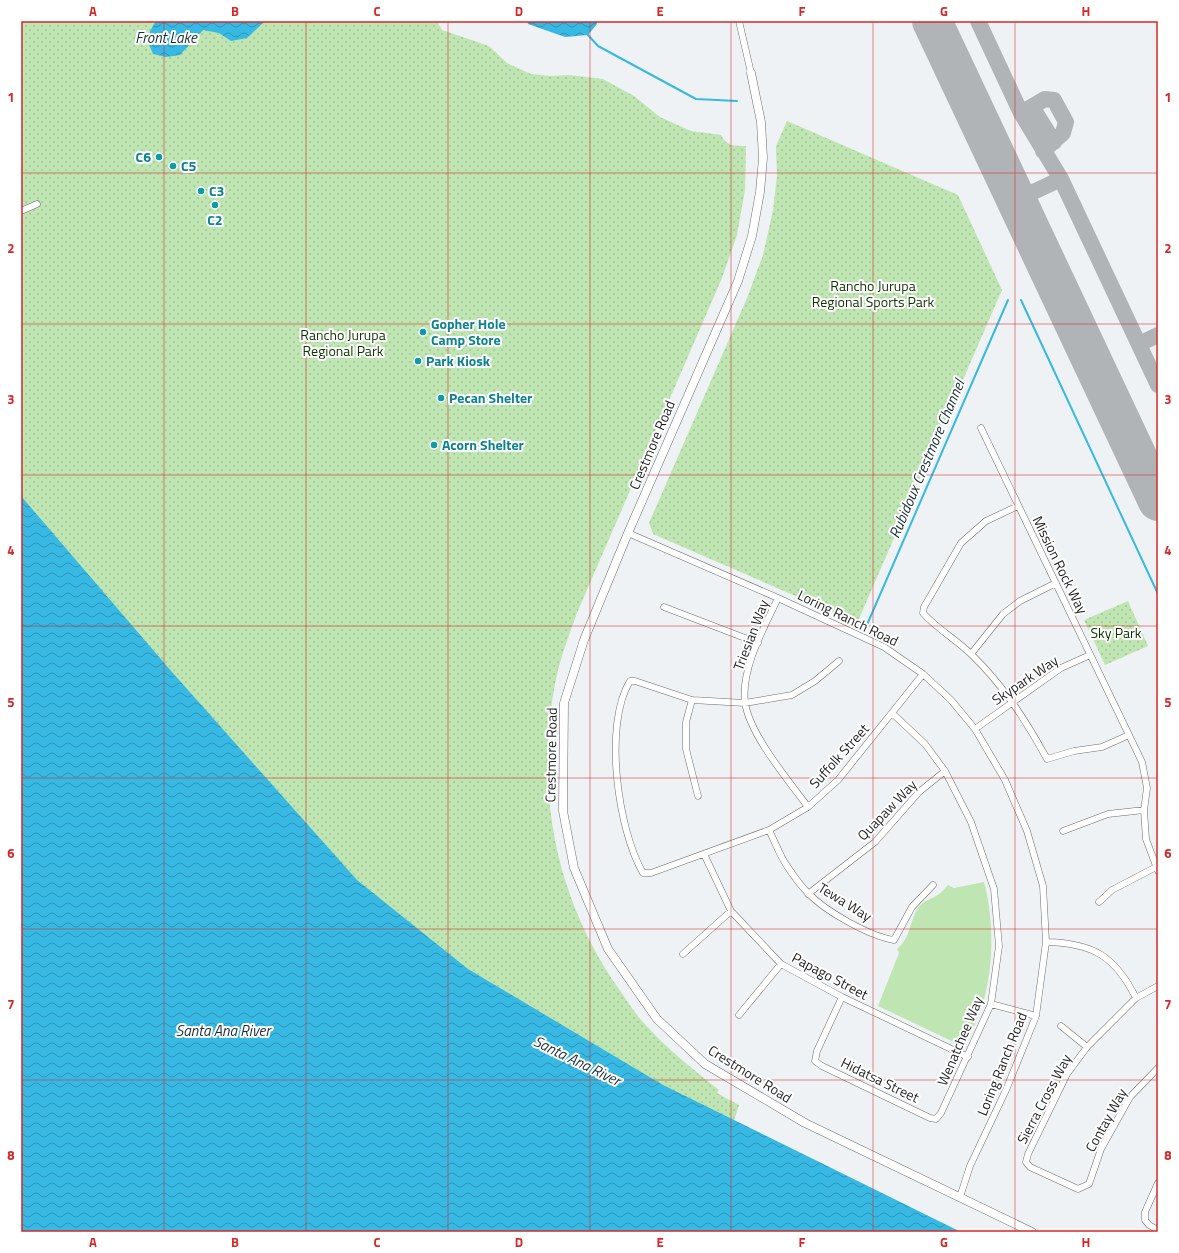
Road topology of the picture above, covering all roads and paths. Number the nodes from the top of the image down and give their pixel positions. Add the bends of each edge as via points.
1 (739, 21) edge
2 (751, 73) joint
3 (38, 204) dead end
4 (21, 211) edge
5 (981, 428) dead end
6 (1018, 506) junction
7 (628, 533) junction
8 (1056, 584) junction
9 (778, 598) junction
10 (664, 607) dead end
11 (758, 643) junction
12 (971, 654) junction
13 (1090, 655) junction
14 (839, 661) dead end
15 (923, 674) junction
16 (692, 700) junction
17 (745, 702) junction
18 (1014, 702) junction
19 (892, 712) junction
20 (975, 729) junction
21 (1129, 735) junction
22 (945, 771) junction
23 (698, 796) dead end
24 (808, 807) junction
25 (1144, 810) junction
26 (769, 830) junction
27 (1062, 831) dead end
28 (704, 854) junction
29 (1157, 868) edge
30 (933, 885) dead end
31 (808, 894) junction
32 (1099, 902) dead end
33 (731, 911) junction
34 (1046, 942) junction
35 (683, 954) dead end
36 (781, 964) junction
37 (1158, 986) edge
38 (842, 997) junction
39 (1136, 998) junction
40 (991, 1004) junction
41 (739, 1015) dead end
42 (1036, 1016) junction
43 (1061, 1026) dead end
44 (1087, 1047) junction
45 (968, 1057) junction
46 (1158, 1068) edge
47 (936, 1119) joint
48 (1158, 1183) edge
49 (1082, 1188) joint
50 (960, 1197) junction
51 (1158, 1230) edge
52 (1032, 1232) edge

1 - 2 street
2 - 7 street, Crestmore Road via 761,122 763,158 752,236 738,281
3 - 4 street
5 - 6 street, Mission Rock Way
6 - 8 street, Mission Rock Way
6 - 12 street via 986,521 961,543 923,613
7 - 9 street, Loring Ranch Road
7 - 50 street, Crestmore Road via 584,640 564,703 563,811 574,868 608,949 657,1019 705,1064 805,1123
8 - 12 street via 1020,601 1003,614
8 - 13 street, Mission Rock Way
9 - 11 street, Triesian Way
9 - 15 street, Loring Ranch Road via 884,646
10 - 11 street
11 - 17 street, Triesian Way via 747,672
12 - 18 street
13 - 18 street, Skypark Way via 1061,668
13 - 21 street, Mission Rock Way
14 - 17 street via 815,681 792,695
15 - 19 street, Suffolk Street
15 - 20 street, Loring Ranch Road via 951,700
16 - 17 street
16 - 23 street via 686,722 686,749
16 - 28 street, Suffolk Street via 635,680 630,681 625,688 619,709 615,764 622,815 643,873
17 - 24 street, Triesian Way via 760,740
18 - 20 street, Skypark Way
18 - 21 street via 1047,759 1074,751 1102,747
19 - 22 street, Wenatchee Way via 926,744
19 - 24 street, Suffolk Street via 838,780
20 - 34 street, Loring Ranch Road via 1006,780 1027,831 1043,886
21 - 25 street, Mission Rock Way via 1142,762 1147,788
22 - 31 street, Quapaw Way via 919,792 875,842
22 - 40 street, Wenatchee Way via 971,822 994,889 999,946
24 - 26 street, Suffolk Street
25 - 27 street via 1108,814
25 - 29 street, Mission Rock Way via 1146,839
26 - 28 street, Suffolk Street
26 - 31 street, Tewa Way via 786,865
28 - 33 street, Papago Street
29 - 32 street via 1112,890
30 - 31 street, Tewa Way via 912,907 894,940 858,927
33 - 35 street
33 - 36 street, Papago Street
34 - 39 street via 1078,945 1096,951 1127,979
34 - 42 street, Loring Ranch Road
36 - 38 street, Papago Street
36 - 41 street
37 - 39 street, Sierra Cross Way
38 - 45 street, Papago Street
38 - 47 street, Hidatsa Street via 817,1051 815,1061
39 - 44 street, Sierra Cross Way
40 - 42 street
40 - 45 street, Wenatchee Way
42 - 50 street, Loring Ranch Road via 1006,1090 970,1166
43 - 44 street
44 - 49 street, Sierra Cross Way via 1067,1074 1026,1162 1030,1167 1078,1190
45 - 47 street, Wenatchee Way
46 - 49 street, Contay Way via 1130,1097 1101,1149 1089,1184
48 - 51 street via 1145,1212 1145,1220
50 - 52 street, Crestmore Road

